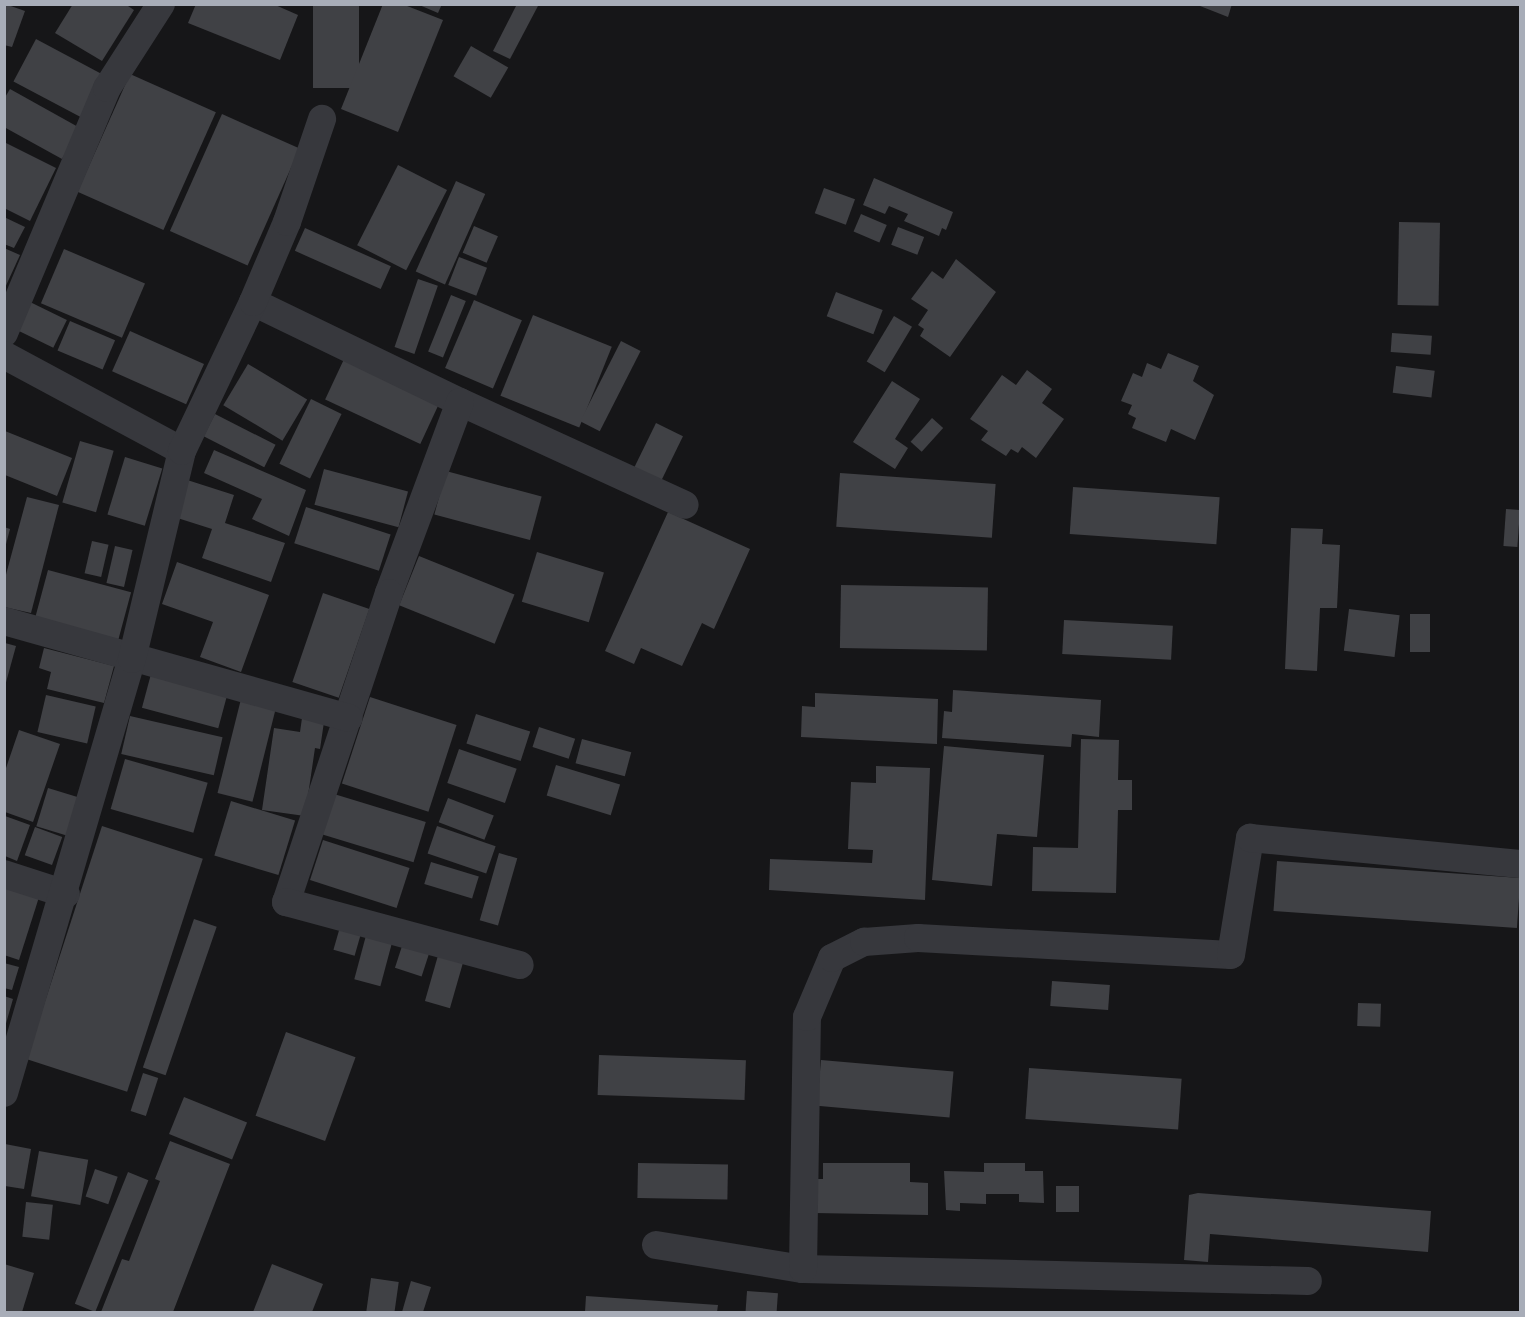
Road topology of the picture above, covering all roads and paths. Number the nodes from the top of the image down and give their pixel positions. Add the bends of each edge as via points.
1 (161, 4) edge
2 (322, 119) dead end
3 (253, 302) junction
4 (4, 333) edge
5 (4, 355) edge
6 (459, 402) junction
7 (182, 451) junction
8 (685, 505) dead end
9 (4, 621) edge
10 (132, 660) junction
11 (349, 718) junction
12 (1521, 864) edge
13 (4, 874) edge
14 (66, 894) junction
15 (520, 965) dead end
16 (4, 1093) edge
17 (656, 1245) dead end
18 (803, 1269) junction
19 (1308, 1281) dead end

1 - 4 street via 107,88
2 - 3 street via 287,222
3 - 6 street
3 - 7 street
5 - 7 street
6 - 8 street
6 - 11 street via 389,593
7 - 10 street
9 - 10 street
10 - 11 street
10 - 14 street
11 - 15 street via 286,902
12 - 18 street via 1250,838 1231,955 918,938 864,942 832,958 807,1017
13 - 14 street
14 - 16 street
17 - 18 street
18 - 19 street

